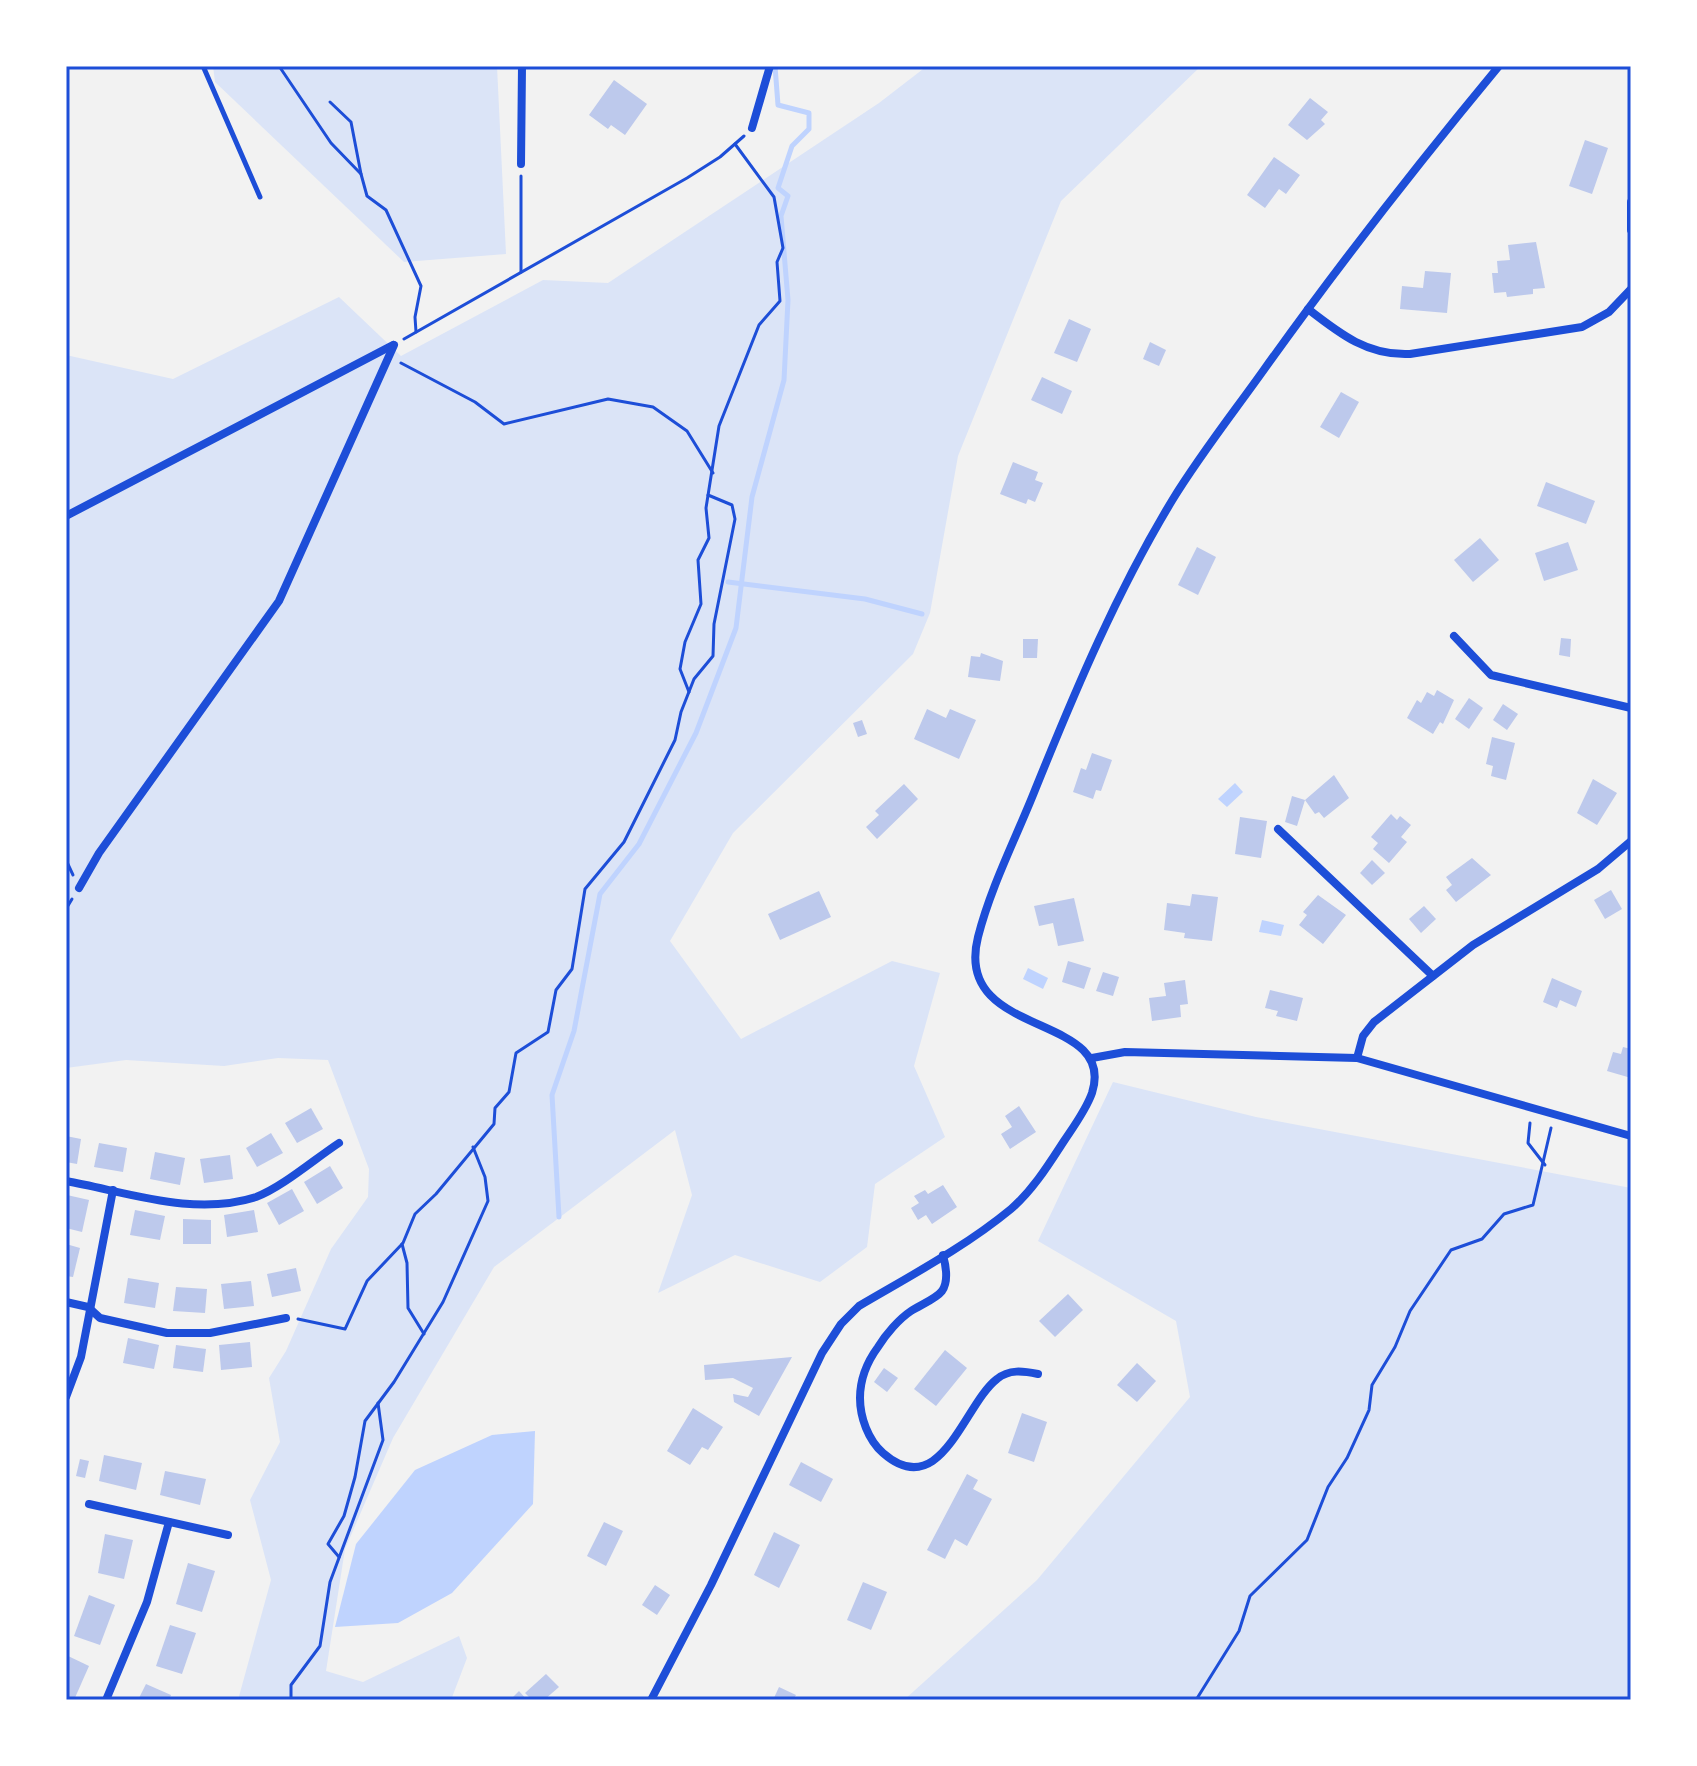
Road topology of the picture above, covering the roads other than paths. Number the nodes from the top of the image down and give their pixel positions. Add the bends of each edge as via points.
1 (203, 66) edge
2 (522, 66) edge
3 (770, 66) edge
4 (1499, 66) edge
5 (752, 128) road end
6 (521, 164) road end
7 (260, 197) dead end
8 (1631, 202) edge
9 (1631, 230) edge
10 (1631, 289) edge
11 (1308, 309) junction
12 (66, 516) edge
13 (1454, 636) dead end
14 (1631, 708) edge
15 (1278, 829) dead end
16 (1631, 841) edge
17 (79, 888) dead end
18 (1433, 976) junction
19 (1092, 1058) junction
20 (1357, 1058) junction
21 (1631, 1136) edge
22 (339, 1143) dead end
23 (66, 1181) edge
24 (113, 1190) junction
25 (943, 1255) junction
26 (66, 1302) edge
27 (88, 1307) junction
28 (290, 1318) road end
29 (1038, 1374) dead end
30 (67, 1395) edge
31 (89, 1504) dead end
32 (169, 1522) junction
33 (228, 1535) dead end
34 (106, 1700) edge
35 (651, 1700) edge

1 - 7 lane
2 - 6 street
3 - 5 street
4 - 11 street
8 - 9 street
10 - 11 street via 1609,312 1582,327 1410,354 1366,348
11 - 19 street via 1158,526 1070,701 978,935 979,976 995,1002 1076,1043
12 - 17 street via 394,345 279,601
13 - 14 street via 1491,675
15 - 18 street
16 - 18 street via 1598,869 1473,945
18 - 20 street via 1374,1022
19 - 20 street via 1125,1052
19 - 25 street via 1091,1095 1045,1170 1013,1207
20 - 21 street
22 - 24 street via 258,1196 181,1204
23 - 24 street
24 - 27 street
25 - 29 street via 946,1282 941,1292 907,1313 883,1339 861,1383 862,1415 878,1448 907,1466 935,1460 950,1447 996,1380 1016,1371
25 - 35 street via 859,1306 841,1324
26 - 27 street
27 - 28 street via 100,1318 167,1333 210,1333
27 - 30 street via 81,1357
31 - 32 street
32 - 33 street
32 - 34 street via 147,1602

